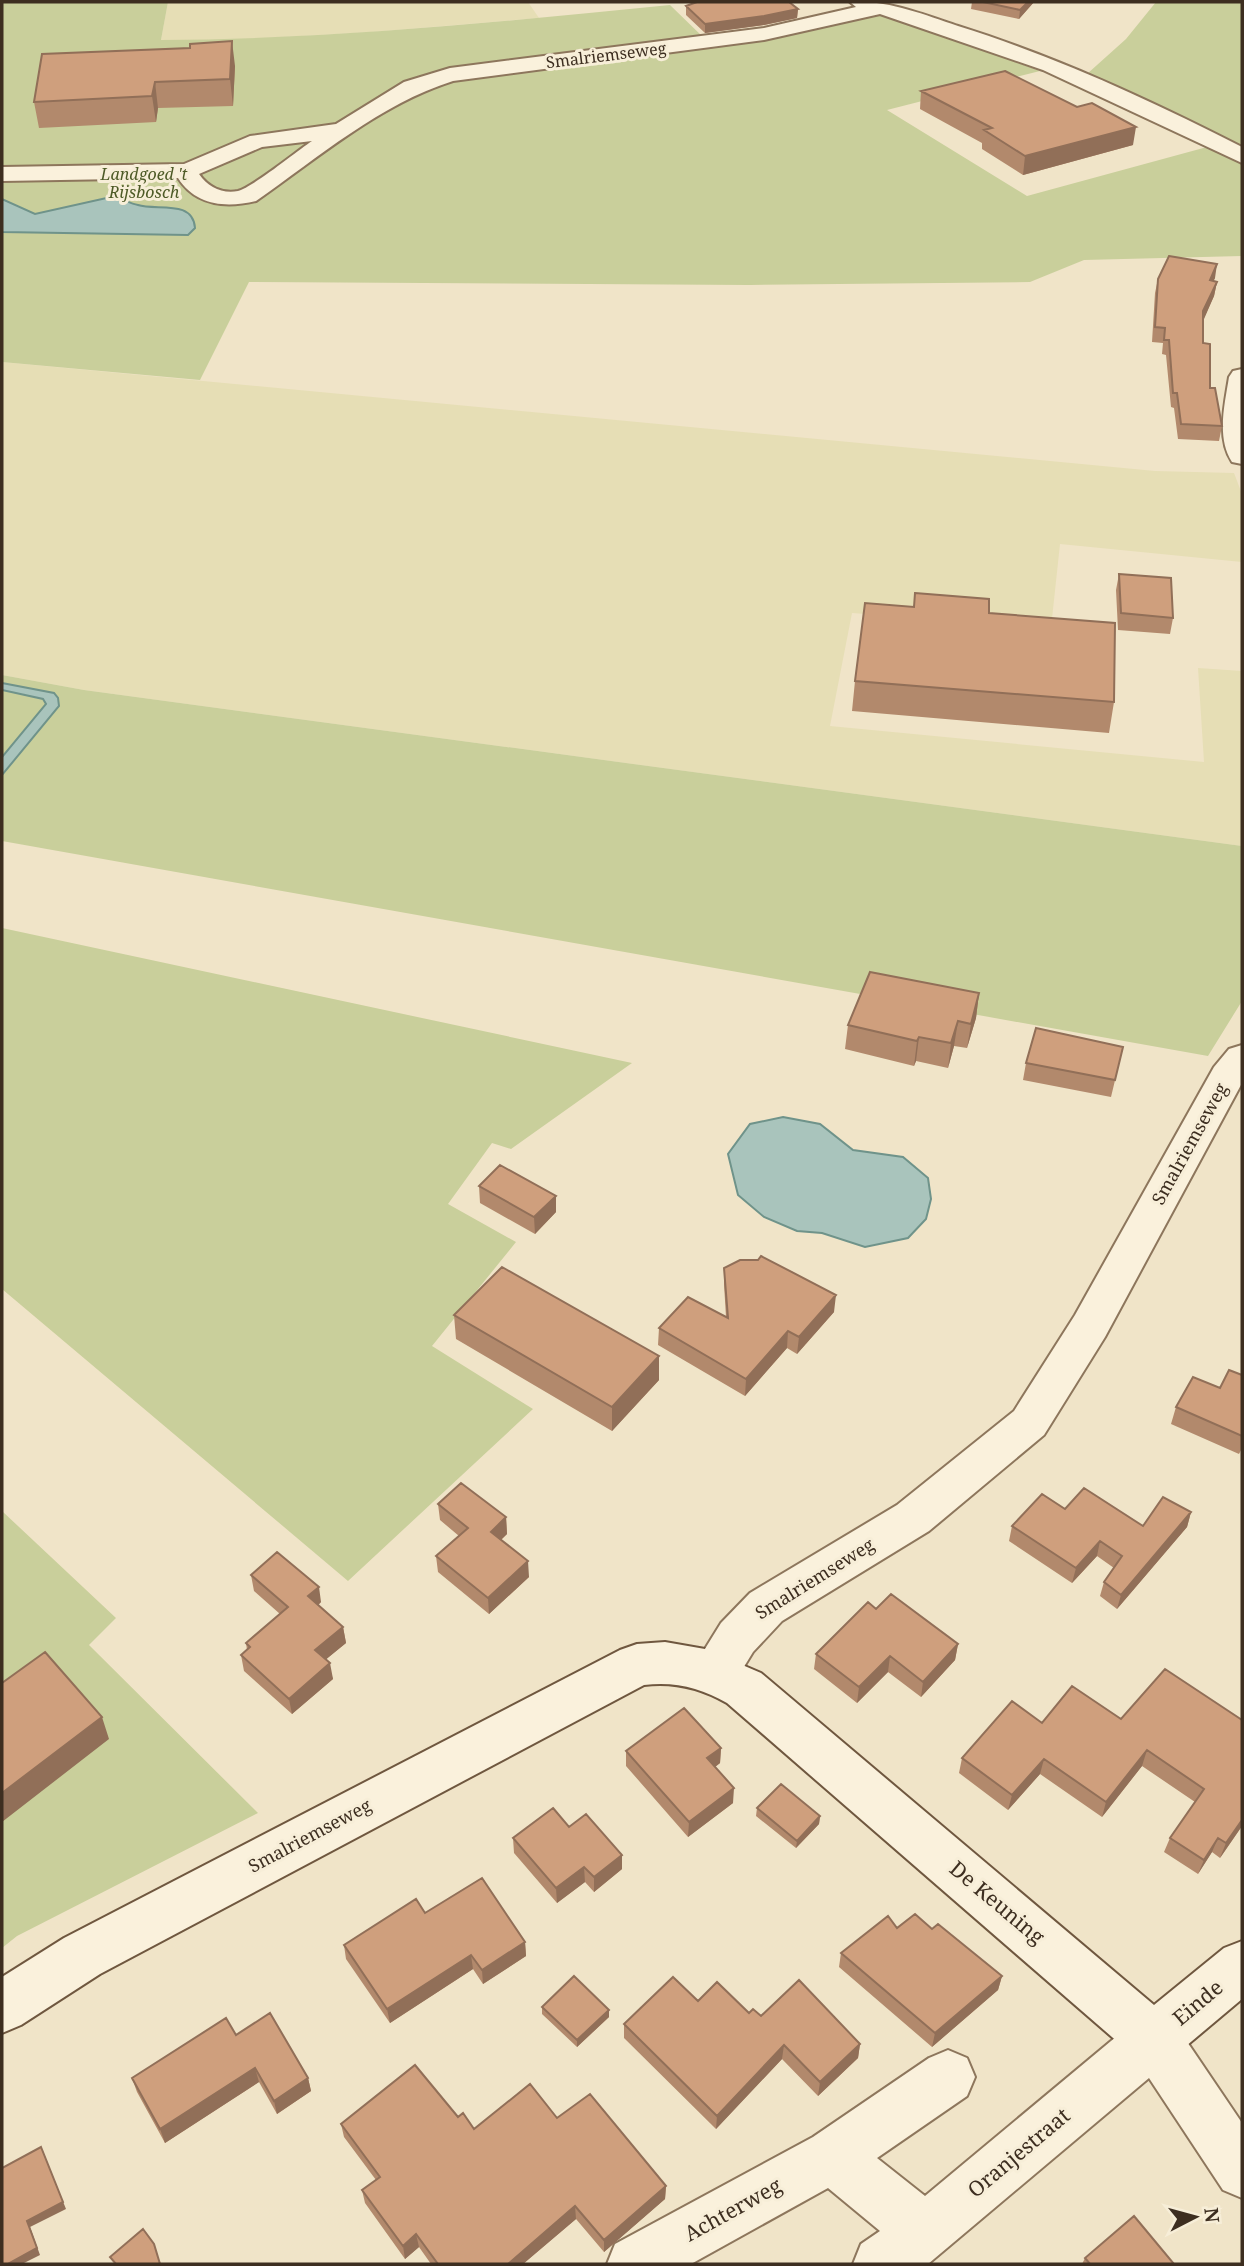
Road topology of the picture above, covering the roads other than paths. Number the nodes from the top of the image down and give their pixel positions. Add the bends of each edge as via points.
1 (860, 2) edge
2 (881, 8) junction
3 (342, 130) junction
4 (289, 138) junction
5 (311, 152) junction
6 (1242, 156) edge
7 (186, 170) junction
8 (2, 174) edge
9 (1242, 377) edge
10 (1242, 456) edge
11 (1237, 1071) edge
12 (714, 1673) junction
13 (1242, 1966) edge
14 (2, 2007) edge
15 (1154, 2039) junction
16 (948, 2077) dead end
17 (832, 2156) junction
18 (1242, 2171) edge
19 (925, 2232) junction
20 (635, 2264) edge
21 (881, 2264) edge

1 - 2 street, Smalriemseweg
2 - 3 street, Smalriemseweg via 764,34 450,75 412,87
2 - 6 street, Smalriemseweg via 957,31 1112,92
3 - 4 street, Smalriemseweg
3 - 5 street, Smalriemseweg
4 - 5 street
4 - 7 street, Smalriemseweg via 258,141
5 - 7 street, Smalriemseweg via 240,198 206,195 191,183
7 - 8 street, Smalriemseweg
9 - 10 street via 1236,427
11 - 12 street, Smalriemseweg via 1030,1423 913,1518 766,1607 734,1640
12 - 14 street, Smalriemseweg via 660,1661 637,1665 82,1956
12 - 15 street, De Keuning via 744,1688
13 - 15 street, Einde
15 - 18 street, De Keuning
15 - 19 street, Oranjestraat
16 - 17 street, Achterweg
17 - 19 street
17 - 20 street, Achterweg
19 - 21 street, Oranjestraat

